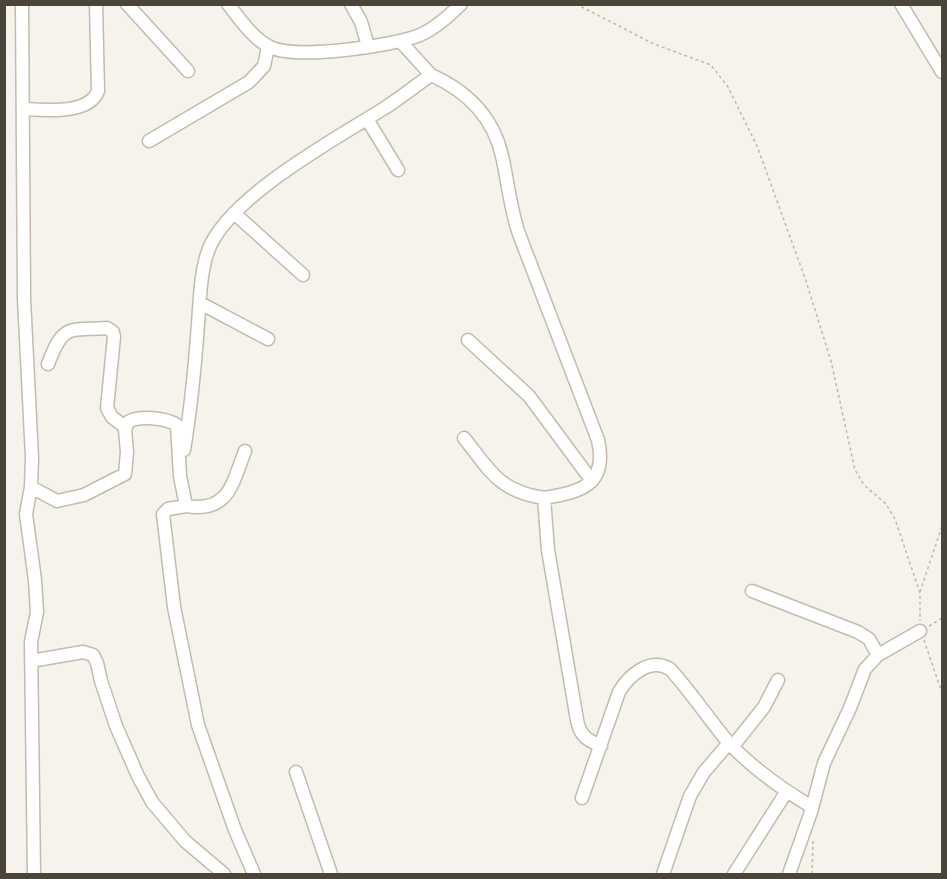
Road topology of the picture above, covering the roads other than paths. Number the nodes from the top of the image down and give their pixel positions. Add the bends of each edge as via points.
1 (22, 4) edge
2 (96, 4) edge
3 (127, 4) edge
4 (228, 4) edge
5 (351, 4) edge
6 (901, 4) edge
7 (457, 6) edge
8 (401, 42) junction
9 (368, 46) junction
10 (268, 47) junction
11 (188, 71) dead end
12 (942, 72) edge
13 (431, 75) junction
14 (23, 109) junction
15 (367, 119) junction
16 (149, 141) dead end
17 (398, 170) dead end
18 (234, 213) junction
19 (303, 275) dead end
20 (200, 303) junction
21 (268, 339) dead end
22 (468, 340) dead end
23 (48, 363) dead end
24 (125, 427) junction
25 (464, 438) dead end
26 (245, 452) dead end
27 (180, 476) junction
28 (592, 481) junction
29 (31, 487) junction
30 (544, 498) junction
31 (186, 506) junction
32 (752, 591) dead end
33 (921, 631) road end
34 (878, 655) junction
35 (32, 661) junction
36 (778, 680) dead end
37 (731, 744) junction
38 (601, 747) junction
39 (296, 772) dead end
40 (786, 791) junction
41 (582, 798) dead end
42 (812, 807) junction
43 (34, 874) edge
44 (224, 874) edge
45 (254, 874) edge
46 (331, 874) edge
47 (663, 874) edge
48 (734, 874) edge
49 (789, 874) edge

1 - 14 street
2 - 14 street via 95,99 62,110
3 - 11 street
4 - 10 street
5 - 9 street
6 - 12 street
7 - 8 street via 429,31
8 - 9 street
8 - 13 street
9 - 10 street via 296,53
10 - 16 street via 264,66 249,82
13 - 15 street
13 - 28 street via 457,88 470,100 498,143 519,234 598,440 600,466
14 - 29 street
15 - 17 street
15 - 18 street via 271,183
18 - 19 street
18 - 20 street via 209,249
20 - 21 street
20 - 27 street
22 - 28 street via 529,396
23 - 24 street via 57,341 65,333 111,330 114,337 107,408 111,417
24 - 27 street via 135,419 175,424
24 - 29 street via 124,474 84,495 57,501
25 - 30 street via 500,482 517,492
26 - 31 street via 230,490 219,502 203,508
27 - 31 street
28 - 30 street via 579,491
29 - 35 street via 26,514 37,612
30 - 38 street via 548,550 578,728 585,739
31 - 45 street via 168,509 163,514 174,607 198,725
32 - 34 street via 858,632
33 - 34 street
34 - 42 street via 866,669 828,754
35 - 43 street
35 - 44 street via 83,652 93,655 116,726 153,802 185,840
36 - 37 street via 764,707
37 - 38 street via 670,669 657,664 639,670 624,685
37 - 40 street
37 - 47 street via 704,772 690,796
38 - 41 street
39 - 46 street
40 - 42 street
40 - 48 street
42 - 49 street

